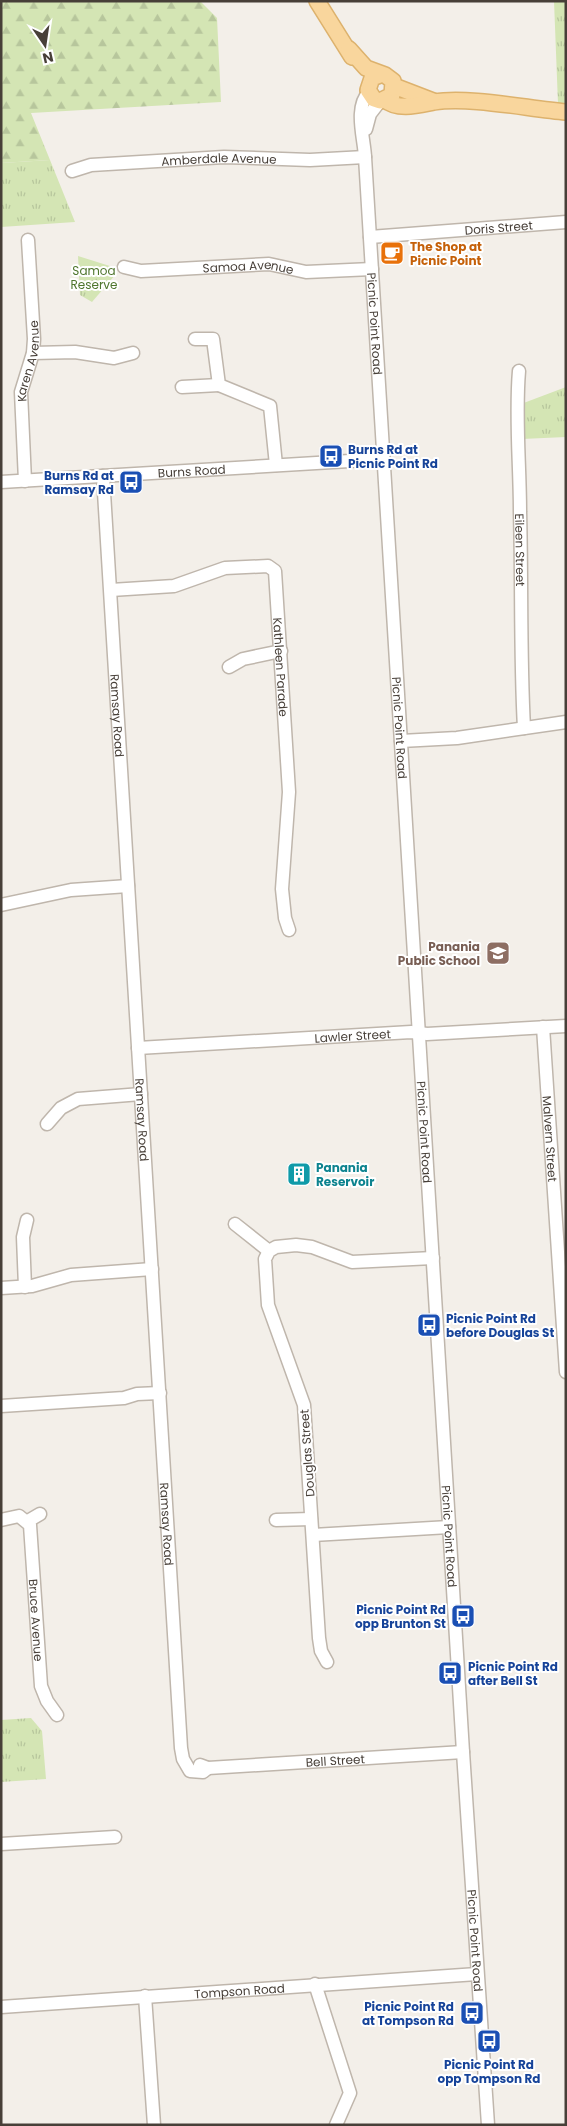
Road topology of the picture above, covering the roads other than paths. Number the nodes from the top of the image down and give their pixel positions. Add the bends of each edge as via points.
1 (317, 1) edge
2 (348, 49) junction
3 (380, 75) junction
4 (394, 86) junction
5 (376, 96) junction
6 (435, 102) junction
7 (566, 112) edge
8 (365, 157) junction
9 (72, 171) dead end
10 (566, 222) edge
11 (370, 237) junction
12 (28, 240) dead end
13 (124, 267) dead end
14 (372, 269) junction
15 (195, 339) dead end
16 (133, 352) dead end
17 (33, 353) junction
18 (519, 371) dead end
19 (219, 385) junction
20 (182, 387) dead end
21 (384, 459) junction
22 (276, 465) junction
23 (103, 476) junction
24 (25, 481) junction
25 (1, 482) edge
26 (111, 590) junction
27 (281, 651) junction
28 (229, 667) dead end
29 (566, 722) edge
30 (524, 728) junction
31 (401, 741) junction
32 (128, 886) junction
33 (1, 905) edge
34 (289, 930) dead end
35 (566, 1026) edge
36 (543, 1027) junction
37 (419, 1033) junction
38 (138, 1048) junction
39 (141, 1094) junction
40 (47, 1124) dead end
41 (26, 1220) dead end
42 (235, 1224) dead end
43 (562, 1249) edge
44 (269, 1251) junction
45 (433, 1258) junction
46 (152, 1269) junction
47 (25, 1287) junction
48 (1, 1288) edge
49 (566, 1372) edge
50 (160, 1396) junction
51 (1, 1406) edge
52 (40, 1514) dead end
53 (311, 1518) junction
54 (1, 1520) edge
55 (276, 1520) dead end
56 (28, 1521) junction
57 (449, 1527) junction
58 (313, 1535) junction
59 (326, 1662) dead end
60 (57, 1715) dead end
61 (463, 1752) junction
62 (186, 1763) joint
63 (115, 1837) dead end
64 (1, 1844) edge
65 (477, 1974) junction
66 (315, 1984) junction
67 (145, 1996) junction
68 (1, 2007) edge
69 (154, 2125) edge
70 (336, 2125) edge
71 (488, 2125) edge

1 - 2 main road
2 - 3 main road via 366,68
2 - 5 main road
3 - 4 main road via 390,78
3 - 5 main road via 372,78
4 - 5 main road via 392,95
4 - 6 main road
5 - 6 main road via 390,104 403,106
5 - 8 street, Picnic Point Road via 364,139
6 - 7 main road via 481,103
8 - 9 street, Amberdale Avenue via 310,160 224,157 91,165
8 - 11 street, Picnic Point Road
10 - 11 street, Doris Street
11 - 14 street, Picnic Point Road
12 - 17 street, Karen Avenue
13 - 14 street, Samoa Avenue via 141,271 268,264 306,272
14 - 21 street, Picnic Point Road
15 - 19 street via 213,339
16 - 17 street via 114,358 75,352
17 - 24 street, Karen Avenue via 21,392
18 - 30 street, Eileen Street
19 - 20 street
19 - 22 street via 270,406
21 - 22 street, Burns Road
21 - 31 street, Picnic Point Road
22 - 23 street, Burns Road
23 - 24 street, Burns Road
23 - 26 street, Ramsay Road
24 - 25 street, Burns Road
26 - 27 street, Kathleen Parade via 174,586 220,569 268,566 276,575
26 - 32 street, Ramsay Road
27 - 28 street via 244,659
27 - 34 street, Kathleen Parade via 289,792 282,896
29 - 30 street
30 - 31 street via 456,738
31 - 37 street, Picnic Point Road
32 - 33 street via 71,890
32 - 38 street, Ramsay Road
35 - 36 street, Lawler Street
36 - 37 street, Lawler Street
36 - 43 street, Malvern Street
37 - 38 street, Lawler Street
37 - 45 street, Picnic Point Road
38 - 39 street, Ramsay Road
39 - 40 street via 78,1099 61,1108
39 - 46 street, Ramsay Road
41 - 47 street via 23,1237
42 - 44 street
43 - 49 street, Malvern Street
44 - 45 street via 280,1246 304,1246 341,1260 358,1262
44 - 53 street, Douglas Street via 264,1263 268,1305 304,1405
45 - 57 street, Picnic Point Road
46 - 47 street via 71,1275
46 - 50 street, Ramsay Road
47 - 48 street
50 - 51 street via 137,1394 124,1398
50 - 62 street, Ramsay Road via 182,1754
52 - 56 street
53 - 55 street
53 - 58 street, Douglas Street
54 - 56 street via 20,1516
56 - 60 street, Bruce Avenue via 41,1686
57 - 58 street
57 - 61 street, Picnic Point Road
58 - 59 street, Douglas Street via 319,1638
61 - 62 street, Bell Street via 208,1768
61 - 65 street, Picnic Point Road
63 - 64 street
65 - 66 street, Tompson Road
65 - 71 street, Picnic Point Road
66 - 67 street, Tompson Road
66 - 70 street via 350,2093
67 - 68 street, Tompson Road
67 - 69 street

